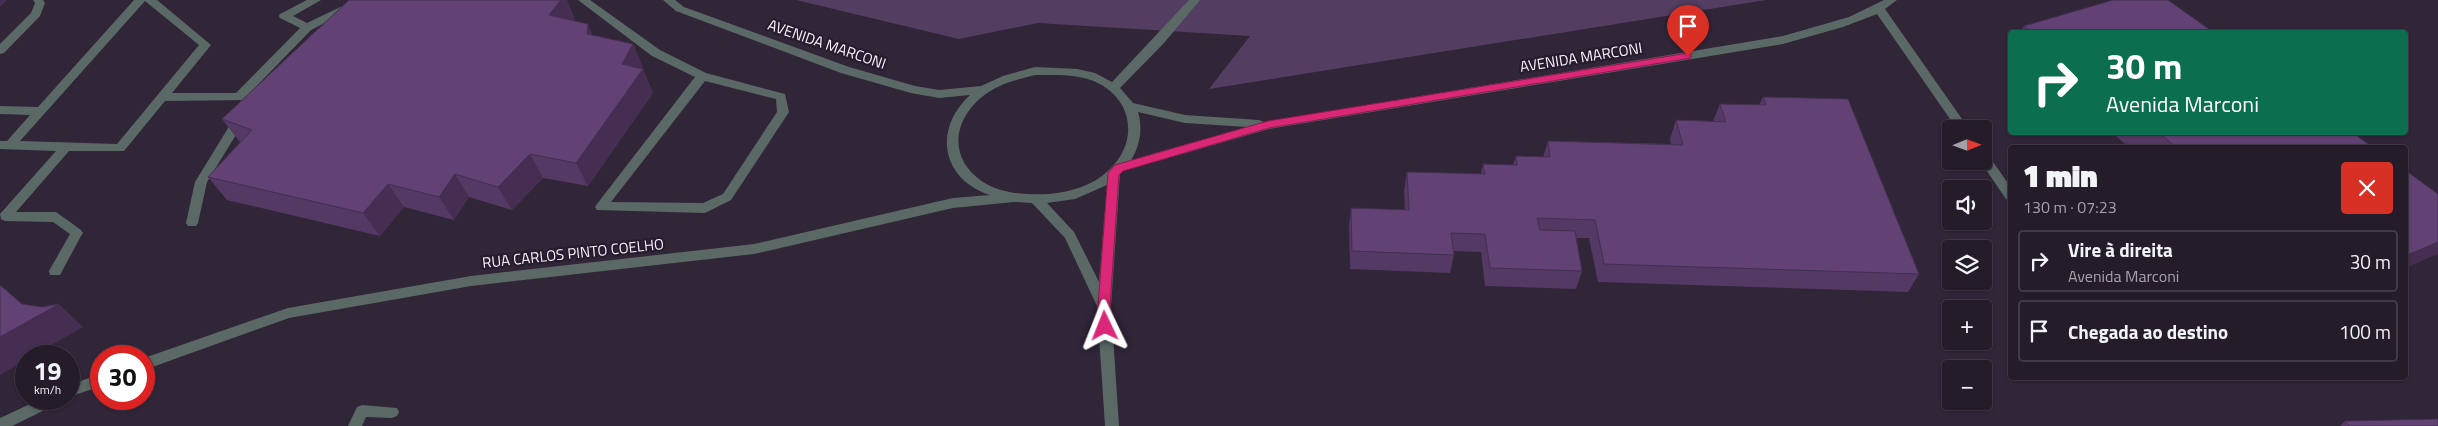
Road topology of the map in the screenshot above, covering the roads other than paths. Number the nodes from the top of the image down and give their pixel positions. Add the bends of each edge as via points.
1 (38, 0) edge
2 (140, 0) edge
3 (150, 0) edge
4 (316, 0) edge
5 (364, 0) edge
6 (583, 0) edge
7 (668, 0) edge
8 (1196, 0) edge
9 (1892, 0) edge
10 (1879, 9) junction
11 (307, 27) junction
12 (0, 50) edge
13 (702, 76) junction
14 (1113, 88) junction
15 (983, 90) junction
16 (162, 97) junction
17 (239, 97) junction
18 (1131, 108) junction
19 (0, 110) edge
20 (41, 111) junction
21 (1957, 120) edge
22 (1268, 124) junction
23 (5, 145) edge
24 (66, 147) junction
25 (1992, 170) edge
26 (1117, 171) junction
27 (2008, 193) edge
28 (1011, 198) junction
29 (1036, 200) junction
30 (3, 217) edge
31 (192, 223) dead end
32 (55, 271) dead end
33 (1104, 306) junction
34 (155, 360) edge
35 (31, 410) edge
36 (392, 412) dead end
37 (0, 425) edge
38 (355, 426) edge
39 (1112, 426) edge

1 - 12 street via 36,14
2 - 20 street
3 - 16 street via 205,44
4 - 11 street via 284,16
5 - 11 street
6 - 13 street via 656,53
7 - 15 street, AVENIDA MARCONI via 680,9 845,70 915,90 939,94
8 - 14 street
9 - 10 street, AVENIDA MARCONI
10 - 21 street
10 - 22 street, AVENIDA MARCONI via 1836,27 1783,40
11 - 17 street
13 - 13 street via 654,137 601,206 705,208 727,197 783,112 781,98
14 - 15 street via 1091,76 1064,70 1035,71 1007,78
14 - 18 street
15 - 28 street via 966,105 955,123 952,141 956,160 968,176 986,190
16 - 17 street
16 - 24 street via 120,148
17 - 31 street via 236,125 201,182
18 - 22 street, AVENIDA MARCONI via 1185,119
18 - 26 street via 1136,127 1132,148
19 - 20 street
20 - 23 street
22 - 26 street, AVENIDA MARCONI
23 - 24 street
24 - 30 street
25 - 27 street
26 - 29 street via 1092,187 1065,197
26 - 33 street
28 - 29 street
28 - 34 street, RUA CARLOS PINTO COELHO via 953,203 754,249 471,281 288,312
29 - 33 street via 1070,235
30 - 32 street via 56,217 77,234
33 - 39 street
35 - 37 street
36 - 38 street via 362,411

